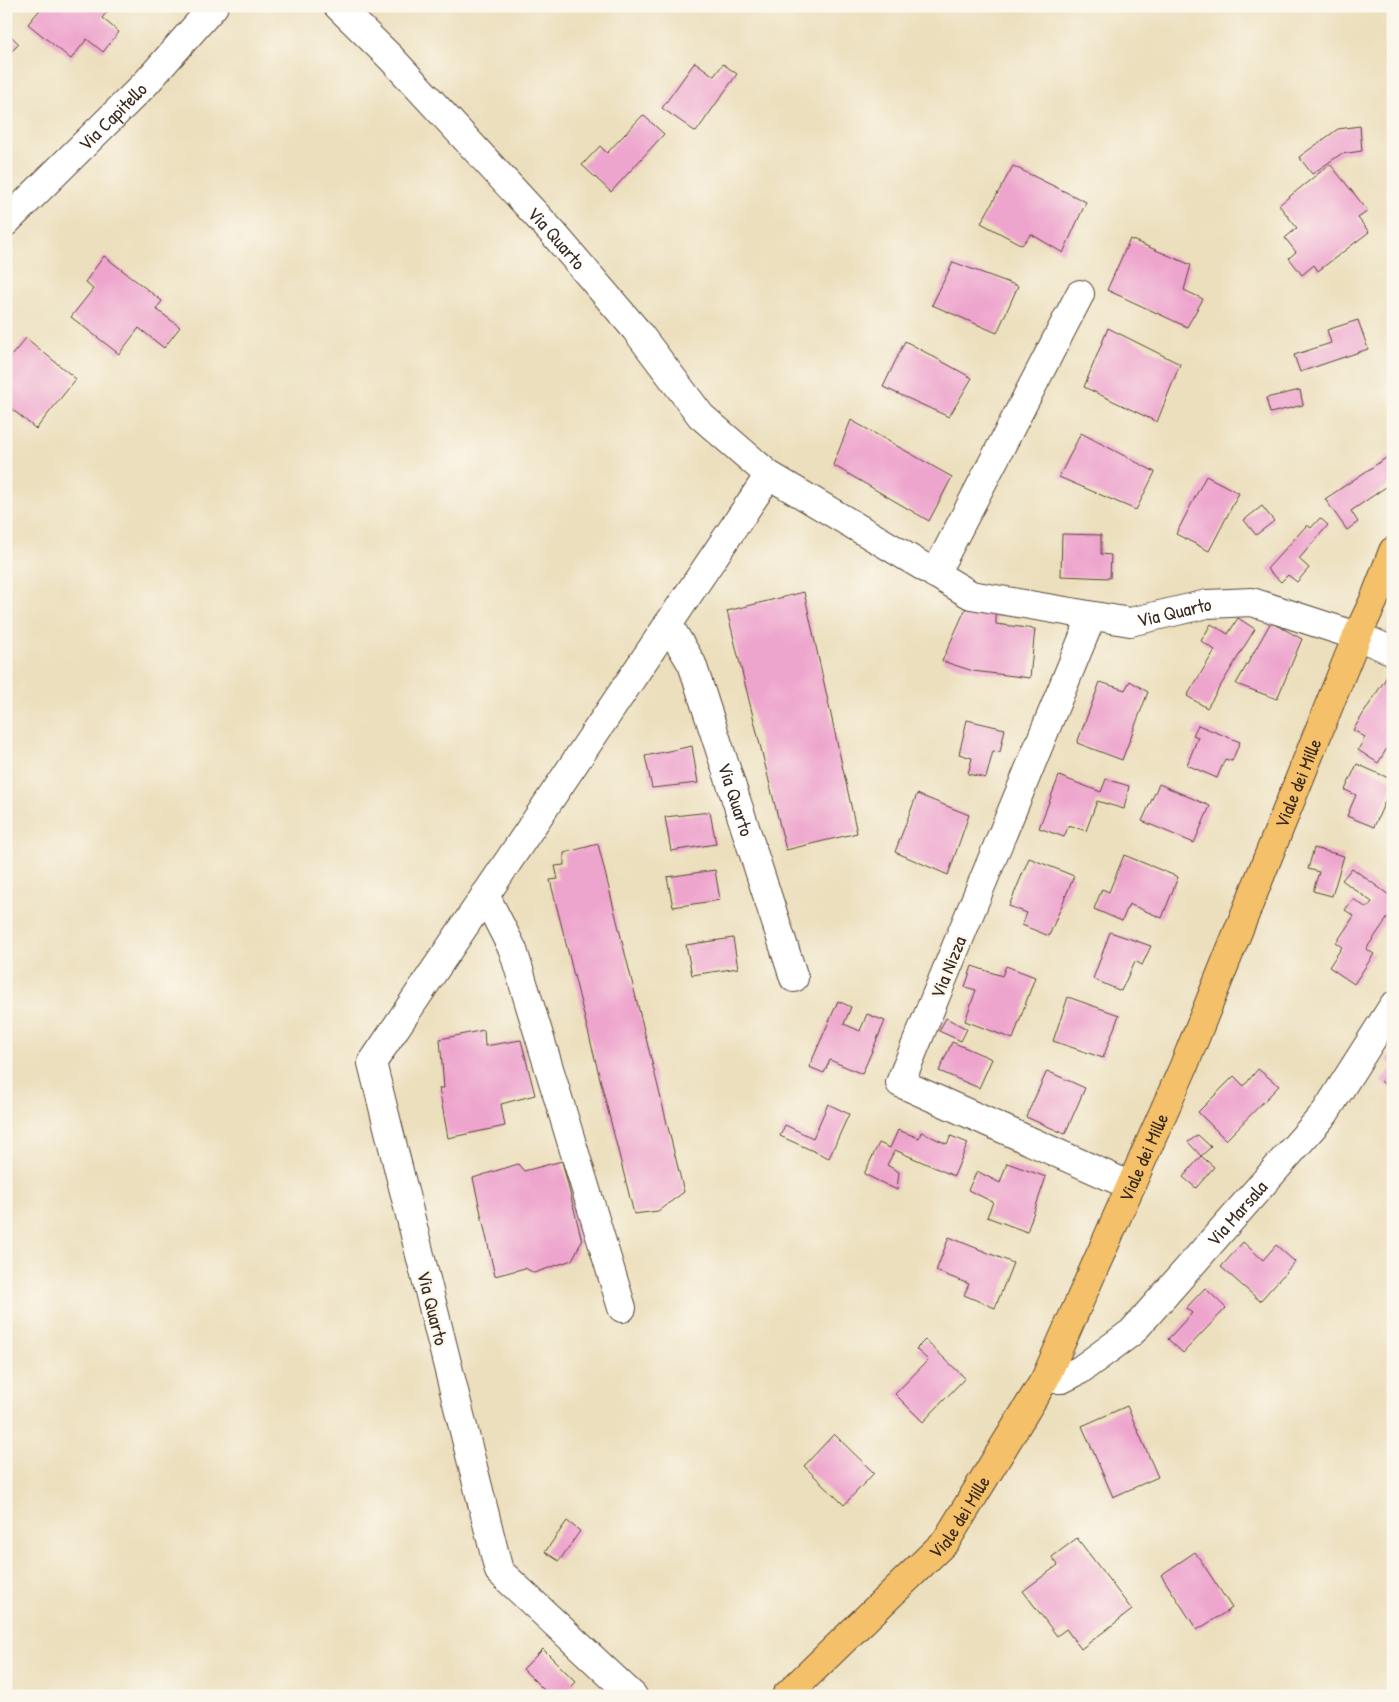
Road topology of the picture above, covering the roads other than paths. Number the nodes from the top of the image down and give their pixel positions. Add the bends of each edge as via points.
1 (214, 6) edge
2 (338, 6) edge
3 (6, 222) edge
4 (1080, 294) dead end
5 (768, 474) junction
6 (1393, 551) edge
7 (935, 574) junction
8 (1092, 616) junction
9 (668, 624) junction
10 (1357, 636) junction
11 (1393, 651) edge
12 (485, 895) junction
13 (794, 978) dead end
14 (1393, 1006) edge
15 (1131, 1186) junction
16 (622, 1308) dead end
17 (1045, 1380) junction
18 (633, 1696) edge
19 (786, 1696) edge

1 - 3 street, Via Capitello via 146,83
2 - 5 street, Via Quarto via 391,58 553,233 636,330 701,416
4 - 7 street
5 - 7 street, Via Quarto
5 - 9 street, Via Quarto
6 - 10 main road, Viale dei Mille
7 - 8 street, Via Quarto via 971,595
8 - 10 street, Via Quarto via 1130,622 1207,604 1252,602
8 - 15 street, Via Nizza via 900,1083
9 - 12 street, Via Quarto
9 - 13 street, Via Quarto via 692,664
10 - 11 street, Via Quarto
10 - 15 main road, Viale dei Mille via 1183,1068
12 - 16 street via 513,950
12 - 18 street, Via Quarto via 372,1063 499,1571
14 - 17 street, Via Marsala via 1325,1113 1132,1332 1080,1370 1062,1379
15 - 17 main road, Viale dei Mille
17 - 19 main road, Viale dei Mille via 946,1541

